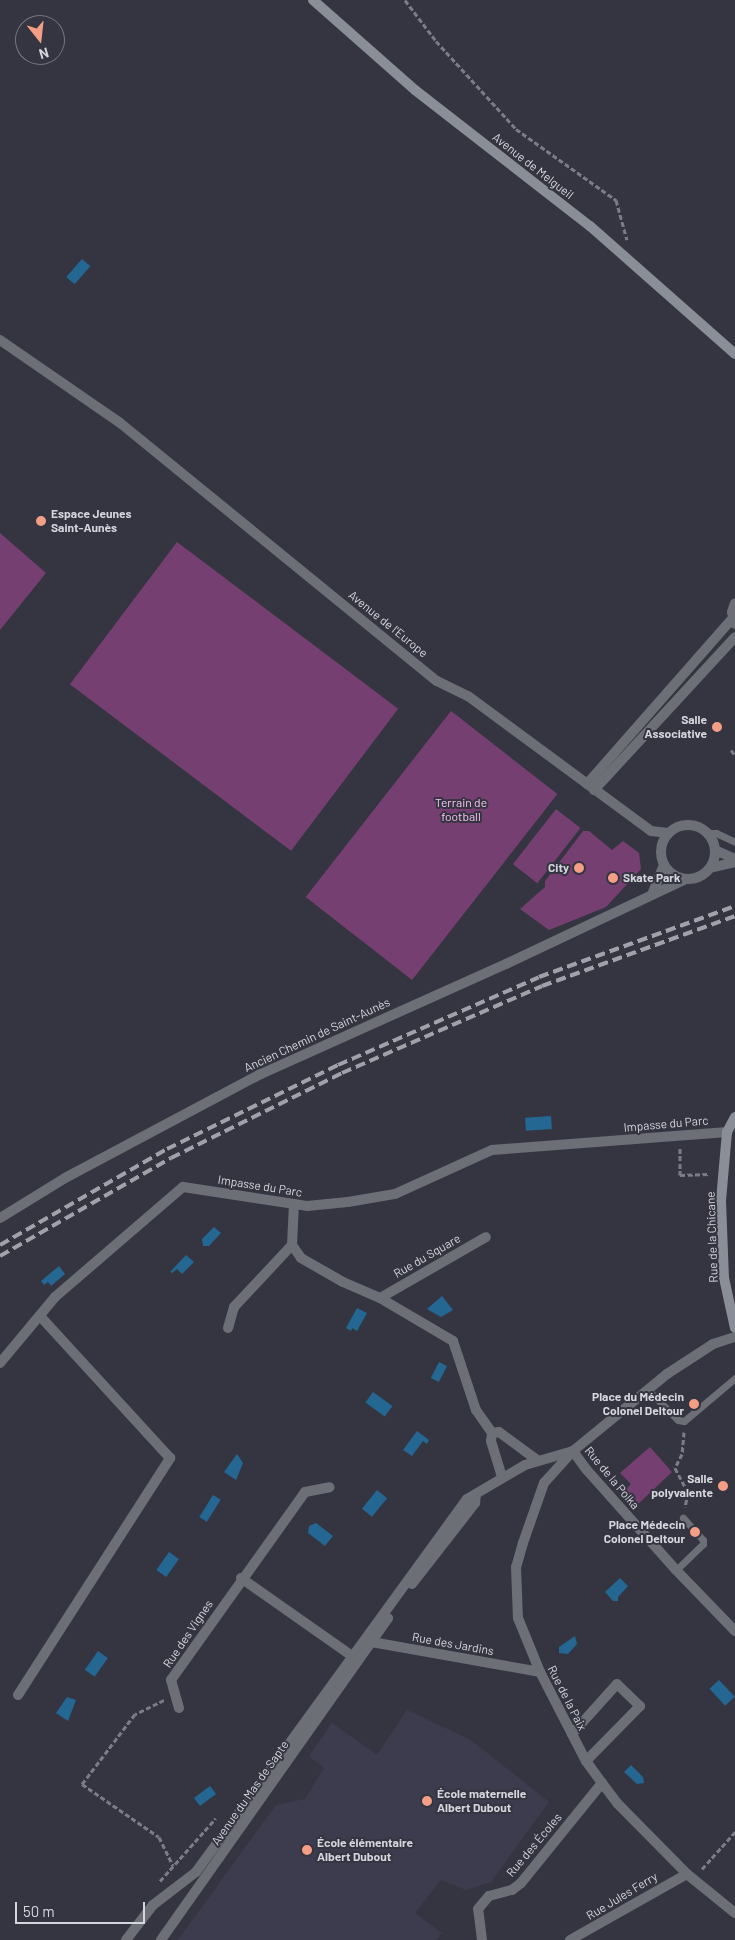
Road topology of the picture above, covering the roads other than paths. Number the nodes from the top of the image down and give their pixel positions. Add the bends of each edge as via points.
1 (313, 0) edge
2 (0, 340) edge
3 (735, 354) edge
4 (735, 603) edge
5 (734, 621) edge
6 (735, 637) edge
7 (590, 787) junction
8 (651, 831) junction
9 (668, 833) junction
10 (708, 833) junction
11 (735, 842) edge
12 (715, 850) junction
13 (735, 860) edge
14 (663, 861) junction
15 (710, 868) junction
16 (686, 879) junction
17 (653, 892) junction
18 (735, 1117) edge
19 (727, 1132) junction
20 (294, 1204) junction
21 (0, 1218) edge
22 (486, 1237) dead end
23 (292, 1246) junction
24 (731, 1294) edge
25 (380, 1298) junction
26 (40, 1316) junction
27 (228, 1328) dead end
28 (735, 1328) edge
29 (735, 1337) edge
30 (0, 1363) edge
31 (735, 1378) edge
32 (648, 1390) junction
33 (492, 1433) junction
34 (573, 1451) junction
35 (537, 1460) junction
36 (502, 1477) junction
37 (330, 1487) dead end
38 (683, 1518) road end
39 (676, 1570) junction
40 (241, 1578) junction
41 (735, 1631) edge
42 (366, 1641) junction
43 (354, 1658) junction
44 (540, 1672) junction
45 (18, 1694) dead end
46 (179, 1708) dead end
47 (572, 1734) junction
48 (586, 1761) junction
49 (602, 1783) junction
50 (690, 1876) junction
51 (735, 1912) edge
52 (126, 1940) edge
53 (161, 1940) edge
54 (482, 1940) edge
55 (570, 1940) edge

1 - 3 street, Avenue de Melgueil via 415,90 590,226
2 - 7 street, Avenue de l'Europe via 119,422 437,681 468,696
4 - 5 street
5 - 7 street
6 - 7 street
7 - 8 street, Avenue de l'Europe
8 - 9 street, Avenue de l'Europe
8 - 14 street
9 - 10 street via 675,828 692,825
9 - 14 street via 663,840
10 - 11 lane via 716,832
10 - 12 street
12 - 13 street
12 - 15 street
13 - 15 street
14 - 16 street via 677,877
14 - 17 street
15 - 16 street via 703,874
16 - 17 street, Ancien Chemin de Saint-Aunès
17 - 21 street, Ancien Chemin de Saint-Aunès via 506,964 261,1074 65,1178
18 - 19 street, Rue de la Chicane
19 - 20 street, Impasse du Parc via 492,1150 395,1194 348,1202
19 - 24 street, Rue de la Chicane via 721,1201
20 - 23 street
20 - 26 street, Impasse du Parc via 182,1187 55,1297
22 - 25 street, Rue du Square
23 - 25 street via 301,1258
23 - 27 street via 234,1307
24 - 28 street, Rue de la Chicane
25 - 33 street via 453,1341 476,1410
26 - 30 street, Impasse du Parc
26 - 45 street via 170,1458
29 - 32 street, Avenue du Mas de Sapte via 713,1344
31 - 32 lane via 684,1421 678,1420
32 - 34 street, Avenue du Mas de Sapte
33 - 35 street via 499,1432
33 - 36 street via 491,1441
34 - 35 street, Avenue du Mas de Sapte
34 - 39 street, Rue de la Polka via 586,1470
34 - 44 street, Rue de la Paix via 544,1483 516,1567 518,1618
35 - 36 street, Avenue du Mas de Sapte
36 - 42 street, Avenue du Mas de Sapte via 476,1494 475,1504
37 - 40 street, Rue des Vignes via 305,1492
38 - 39 lane via 703,1544
39 - 41 street, Rue de la Polka
40 - 43 street
40 - 46 street, Rue des Vignes via 172,1680
42 - 43 street, Avenue du Mas de Sapte
42 - 44 street, Rue des Jardins
43 - 52 street, Avenue du Mas de Sapte via 196,1872 153,1905
43 - 53 street, Avenue du Mas de Sapte
44 - 47 street, Rue de la Paix
47 - 48 street, Rue de la Paix
47 - 48 street via 617,1684 640,1706
48 - 49 street, Rue de la Paix
49 - 50 street, Rue de la Paix via 618,1804
49 - 54 street, Rue des Écoles via 521,1883 512,1890 489,1896 478,1909
50 - 51 street, Rue de la Paix
50 - 55 street, Rue Jules Ferry

